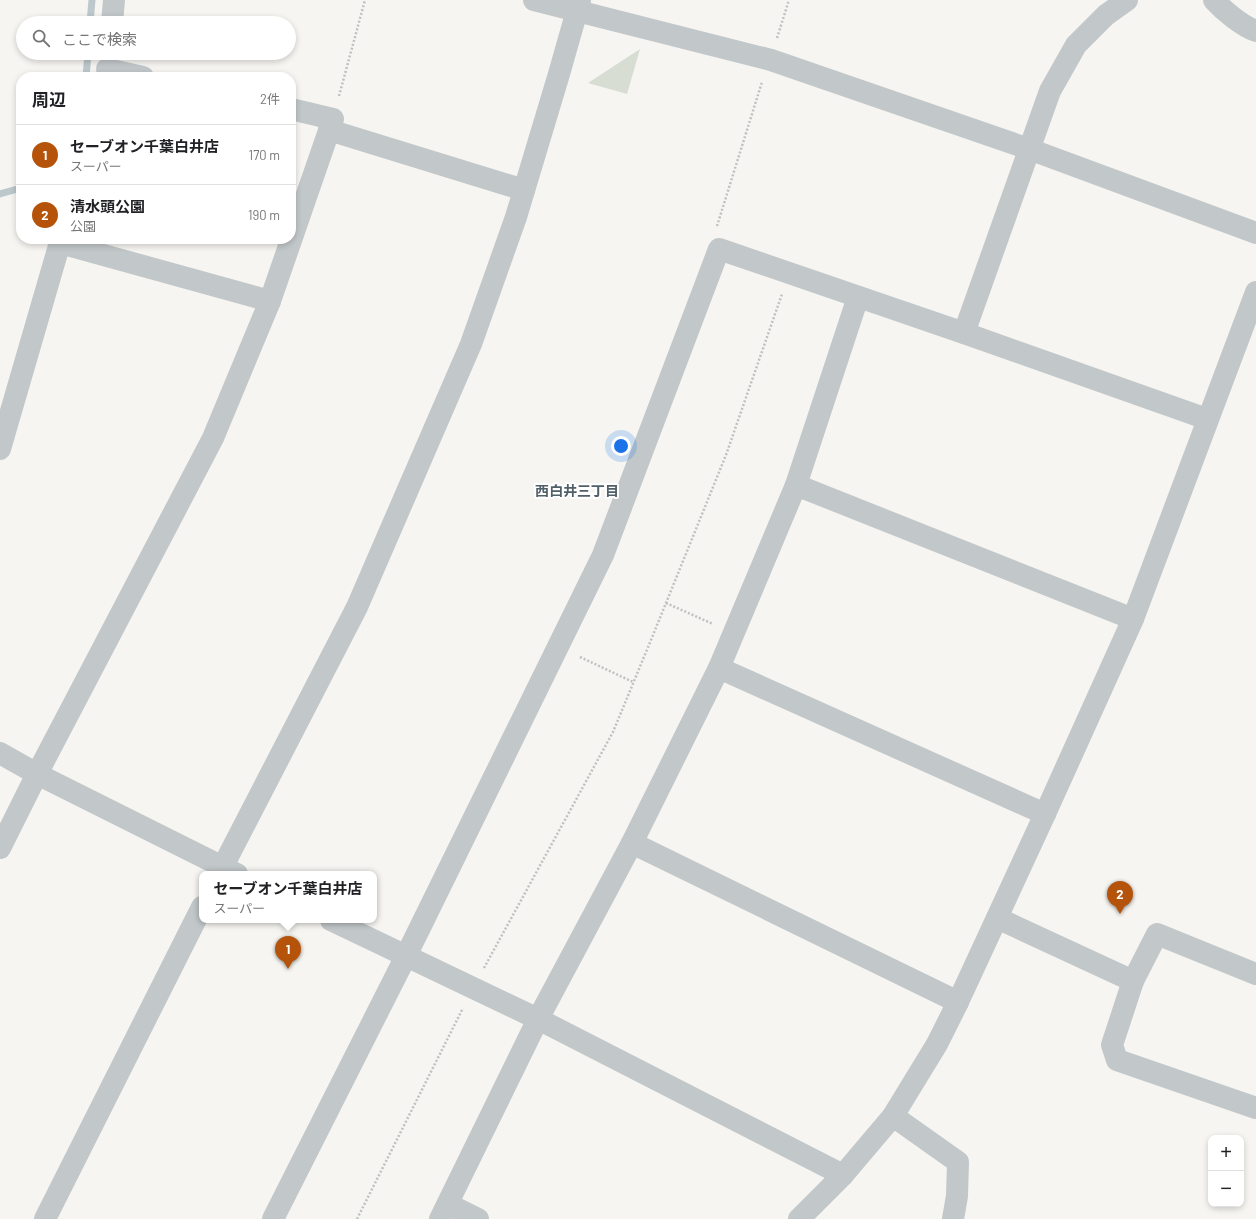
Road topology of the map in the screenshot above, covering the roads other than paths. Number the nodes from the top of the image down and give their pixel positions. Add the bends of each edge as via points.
1 (114, 0) edge
2 (534, 0) edge
3 (1127, 0) edge
4 (1214, 0) edge
5 (579, 5) edge
6 (113, 16) edge
7 (1256, 31) edge
8 (107, 66) edge
9 (127, 72) edge
10 (296, 111) edge
11 (331, 125) junction
12 (1029, 148) junction
13 (524, 190) junction
14 (296, 226) edge
15 (1256, 233) edge
16 (59, 244) edge
17 (70, 244) edge
18 (290, 244) edge
19 (1256, 292) edge
20 (858, 297) junction
21 (270, 301) junction
22 (964, 333) junction
23 (1207, 419) junction
24 (0, 449) edge
25 (796, 485) junction
26 (1132, 619) junction
27 (719, 668) junction
28 (0, 753) edge
29 (37, 774) junction
30 (1046, 814) junction
31 (632, 843) junction
32 (0, 848) edge
33 (224, 871) edge
34 (226, 871) edge
35 (199, 913) edge
36 (997, 918) junction
37 (337, 923) edge
38 (406, 956) junction
39 (1256, 974) edge
40 (1133, 982) junction
41 (958, 1002) junction
42 (538, 1019) junction
43 (1255, 1104) edge
44 (893, 1116) junction
45 (843, 1175) junction
46 (444, 1211) edge
47 (45, 1219) edge
48 (273, 1219) edge
49 (478, 1219) edge
50 (798, 1219) edge
51 (953, 1219) edge

1 - 6 street
2 - 5 street
3 - 12 street via 1076,45 1050,91
4 - 7 street via 1228,13
5 - 12 street via 771,60
5 - 13 street
8 - 9 street
10 - 11 street
11 - 13 street
11 - 14 street
12 - 15 street
12 - 22 street
13 - 34 street via 471,344 357,607
16 - 24 street
17 - 21 street
18 - 21 street
19 - 23 street
20 - 22 street
20 - 25 street
20 - 38 street via 719,249 603,555
21 - 29 street via 213,438
22 - 23 street
23 - 26 street
25 - 26 street
25 - 27 street
26 - 30 street
27 - 30 street
27 - 31 street
28 - 29 street
29 - 32 street
29 - 33 street
30 - 36 street
31 - 41 street
31 - 42 street
35 - 47 street
36 - 40 street
36 - 41 street
37 - 38 street
38 - 42 street
38 - 48 street
39 - 40 street via 1157,934
40 - 43 street via 1112,1045 1117,1060
41 - 44 street via 937,1044
42 - 45 street
42 - 46 street
44 - 45 street
44 - 51 street via 958,1162
45 - 50 street
46 - 49 street

